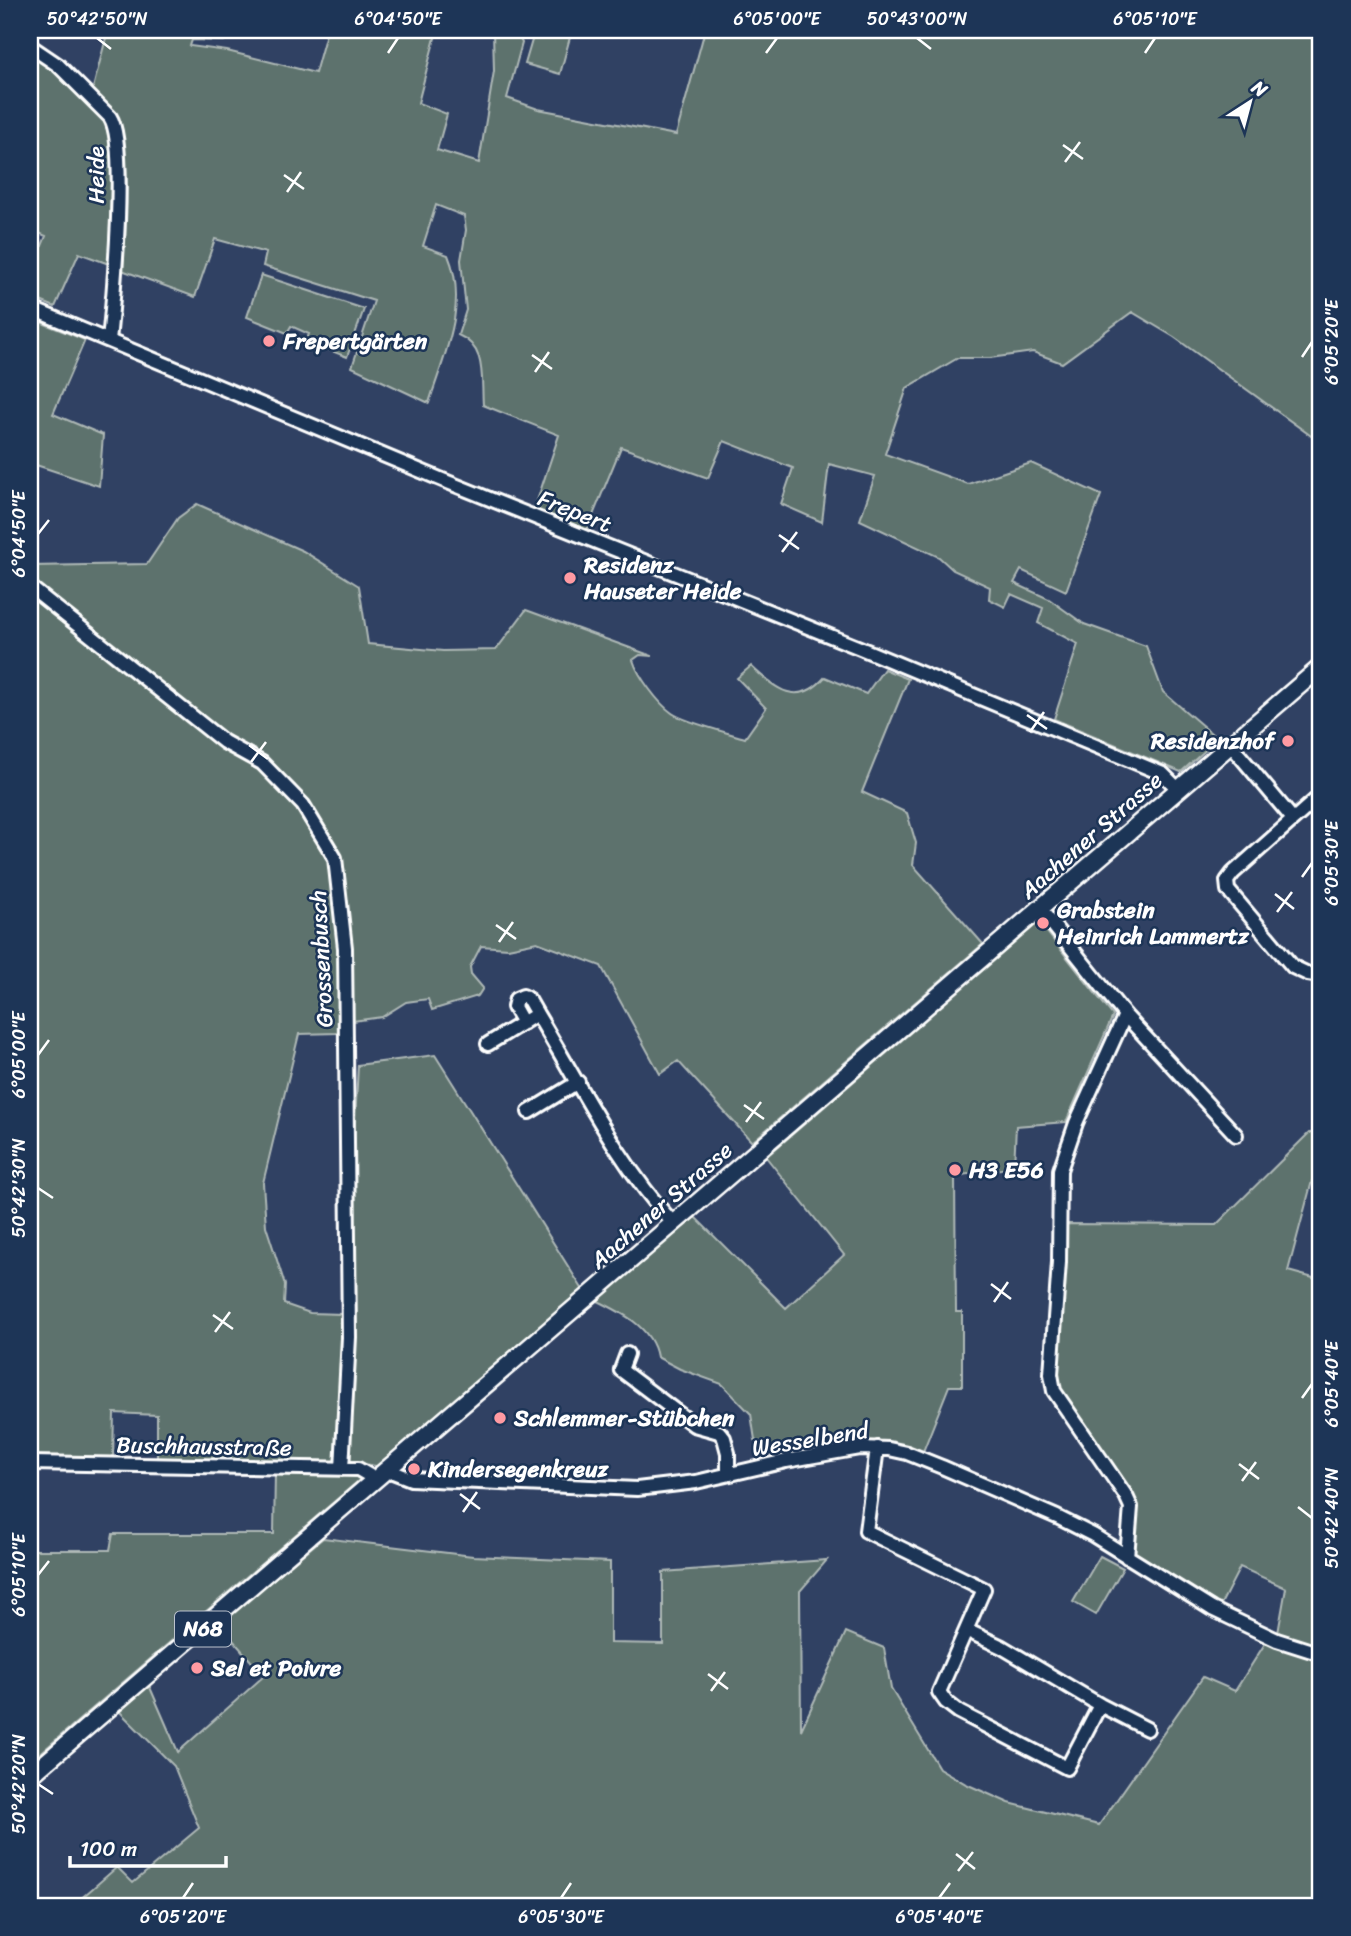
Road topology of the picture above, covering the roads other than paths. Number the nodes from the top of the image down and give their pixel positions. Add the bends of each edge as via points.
1 (30, 46) edge
2 (30, 308) edge
3 (109, 341) junction
4 (30, 587) edge
5 (1321, 667) edge
6 (1230, 744) junction
7 (1178, 789) junction
8 (1321, 795) edge
9 (1292, 818) junction
10 (1041, 910) junction
11 (1321, 976) edge
12 (537, 1014) junction
13 (1125, 1015) junction
14 (523, 1023) junction
15 (488, 1044) dead end
16 (1321, 1045) edge
17 (578, 1082) junction
18 (529, 1112) dead end
19 (1236, 1135) dead end
20 (673, 1223) junction
21 (626, 1354) dead end
22 (877, 1448) junction
23 (30, 1463) edge
24 (389, 1467) junction
25 (342, 1469) junction
26 (727, 1474) junction
27 (375, 1479) junction
28 (1127, 1556) junction
29 (966, 1630) junction
30 (1321, 1654) edge
31 (1100, 1705) junction
32 (1147, 1729) dead end
33 (30, 1776) edge

1 - 3 street, Heide via 58,65 115,125 117,220
2 - 3 street, Frepert
3 - 7 street, Frepert via 1163,774
4 - 25 street, Grossenbusch via 224,742 262,763 303,805 335,858 346,1010 349,1337
5 - 6 main road, Aachener Strasse / N68
6 - 7 main road, Aachener Strasse / N68
6 - 9 street
7 - 10 main road, Aachener Strasse / N68
8 - 9 street
9 - 11 street via 1233,873 1228,890 1293,967
10 - 13 street
10 - 20 main road, Aachener Strasse / N68
11 - 16 street
12 - 14 street
12 - 14 street via 530,1000 516,999 514,1007
12 - 17 street
13 - 19 street
13 - 28 street via 1060,1170 1051,1374 1054,1391 1131,1507
14 - 15 street
17 - 18 street
17 - 20 street via 614,1144
20 - 24 main road, Aachener Strasse / N68
21 - 26 street via 621,1370 694,1425 719,1432 728,1453
22 - 26 street, Wesselbend
22 - 28 street, Wesselbend via 907,1453 955,1472 1057,1517
22 - 29 street via 866,1531 984,1589
23 - 25 street, Buschhausstraße
24 - 26 street, Wesselbend via 411,1479 637,1489
24 - 27 main road, Aachener Strasse / N68
25 - 27 street, Buschhausstraße via 358,1469
27 - 33 main road, Aachener Strasse / N68
28 - 30 street, Wesselbend via 1212,1609 1277,1640
29 - 31 street
29 - 31 street via 939,1692 959,1712 1067,1768
31 - 32 street

